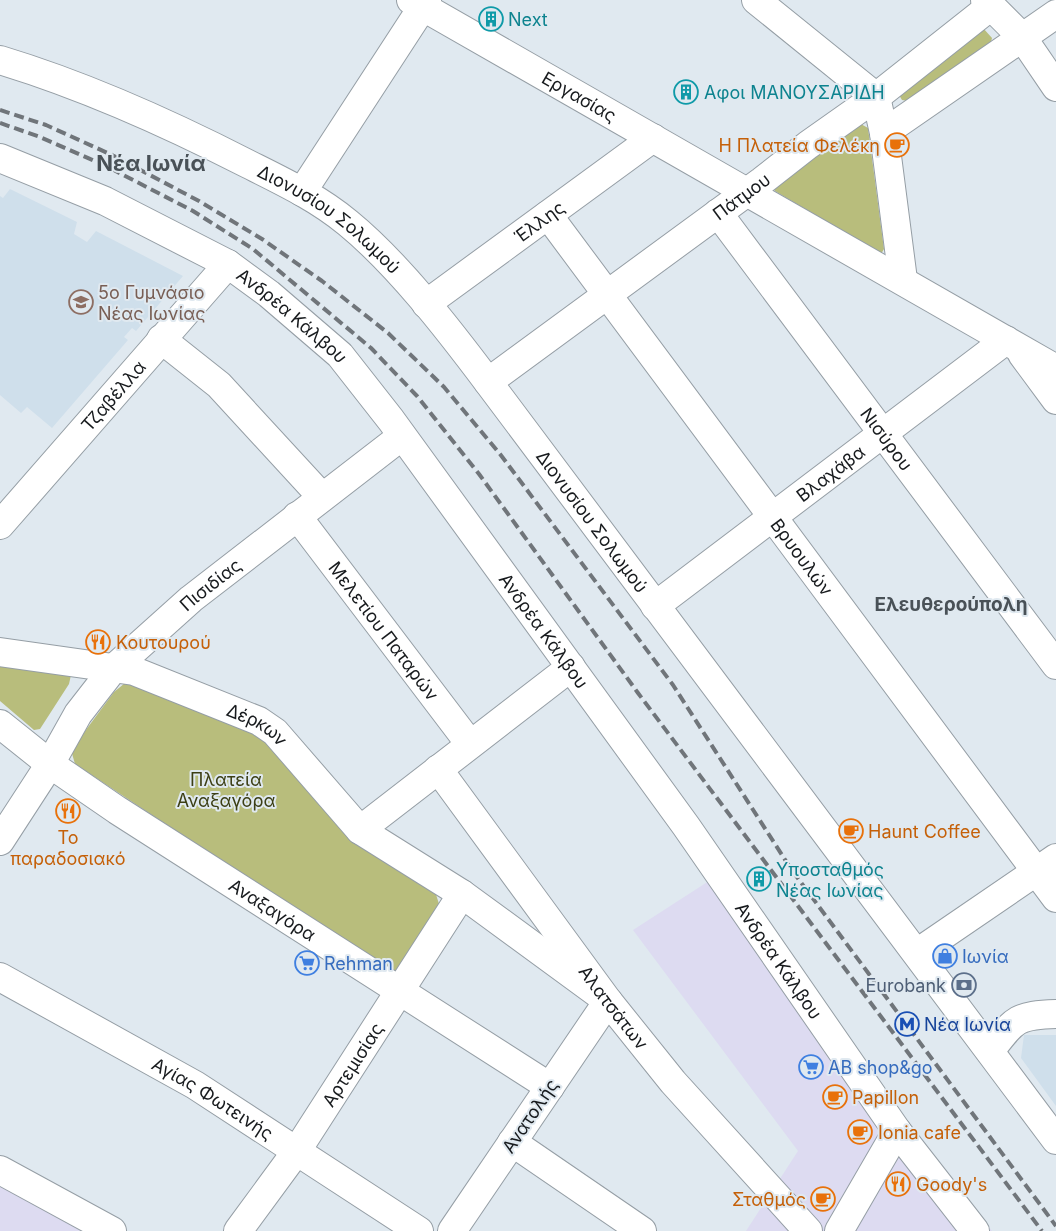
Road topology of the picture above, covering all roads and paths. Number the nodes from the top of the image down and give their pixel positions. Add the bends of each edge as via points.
1 (756, 0) edge
2 (420, 2) edge
3 (988, 3) edge
4 (1056, 14) edge
5 (1022, 37) junction
6 (0, 60) edge
7 (1056, 87) edge
8 (876, 97) junction
9 (884, 133) junction
10 (653, 138) junction
11 (0, 158) edge
12 (302, 192) junction
13 (747, 192) junction
14 (718, 213) junction
15 (548, 215) junction
16 (228, 264) junction
17 (903, 280) junction
18 (607, 295) junction
19 (426, 304) junction
20 (161, 339) junction
21 (1011, 342) junction
22 (1056, 369) edge
23 (488, 382) junction
24 (1056, 400) edge
25 (883, 434) junction
26 (402, 436) junction
27 (322, 498) junction
28 (297, 516) junction
29 (773, 517) junction
30 (0, 526) edge
31 (655, 606) junction
32 (0, 652) edge
33 (1056, 665) edge
34 (572, 667) junction
35 (113, 669) junction
36 (0, 724) edge
37 (470, 744) junction
38 (50, 764) junction
39 (438, 770) junction
40 (360, 830) junction
41 (0, 841) edge
42 (1046, 864) edge
43 (462, 894) junction
44 (1056, 898) edge
45 (918, 953) junction
46 (0, 977) edge
47 (399, 990) junction
48 (608, 1001) junction
49 (1056, 1014) edge
50 (990, 1051) junction
51 (550, 1087) junction
52 (897, 1132) junction
53 (1056, 1140) edge
54 (512, 1142) junction
55 (296, 1152) junction
56 (0, 1170) edge
57 (112, 1231) edge
58 (238, 1231) edge
59 (418, 1231) edge
60 (452, 1231) edge
61 (642, 1231) edge
62 (808, 1231) edge
63 (839, 1231) edge
64 (975, 1231) edge

1 - 8 street
2 - 10 street, Εργασίας
2 - 12 street
3 - 5 street
3 - 8 street, Πάτμου
4 - 5 street
5 - 7 street
5 - 9 street
6 - 12 street, Διονυσίου Σολωμού via 108,98 192,135
8 - 9 street
8 - 13 street, Πάτμου
9 - 17 street
10 - 13 street, Εργασίας
10 - 15 street, Έλλης
11 - 16 street, Ανδρέα Κάλβου via 105,201
12 - 19 street, Διονυσίου Σολωμού via 349,223
13 - 14 street, Πάτμου
13 - 17 street, Εργασίας
14 - 18 street, Πάτμου
14 - 25 street, Νισύρου
15 - 18 street, Βρυουλών
15 - 19 street, Έλλης
16 - 20 street, Τζαβέλλα
16 - 26 street, Ανδρέα Κάλβου via 269,294 340,355
17 - 21 street, Εργασίας
18 - 23 street, Πάτμου
18 - 29 street, Βρυουλών
19 - 23 street, Διονυσίου Σολωμού
20 - 27 street via 220,385
20 - 30 street, Τζαβέλλα
21 - 22 street, Εργασίας
21 - 24 street
21 - 25 street, Βλαχάβα
23 - 31 street, Διονυσίου Σολωμού
25 - 29 street, Βλαχάβα
25 - 33 street, Νισύρου
26 - 27 street, Πισιδίας
26 - 34 street, Ανδρέα Κάλβου
27 - 28 street, Πισιδίας
28 - 35 street, Πισιδίας via 191,599
28 - 37 street, Μελετίου Παταρών
29 - 31 street, Βλαχάβα
29 - 42 street, Βρυουλών
31 - 45 street, Διονυσίου Σολωμού
32 - 35 street, Δέρκων
34 - 37 street
34 - 52 street, Ανδρέα Κάλβου
35 - 38 street, Πισιδίας via 78,714
35 - 40 street, Δέρκων via 134,671 259,720 276,732
36 - 38 street, Αναξαγόρα
37 - 39 street
38 - 41 street, Πισιδίας
38 - 47 street, Αναξαγόρα
39 - 40 street
39 - 48 street, Αλατσάτων
40 - 43 street, Δέρκων
42 - 44 street, Βρυουλών
42 - 45 street
43 - 47 street, Αρτεμισίας
43 - 48 street, Δέρκων
45 - 50 street, Διονυσίου Σολωμού
46 - 55 street, Αγίας Φωτεινής via 151,1058
47 - 51 street, Αναξαγόρα
47 - 55 street, Αρτεμισίας
48 - 51 street, Ανατολής
48 - 62 street, Αλατσάτων via 673,1082
49 - 50 street via 1029,1015 1012,1023
50 - 53 street, Διονυσίου Σολωμού
51 - 54 street, Ανατολής
52 - 63 street
52 - 64 street, Ανδρέα Κάλβου
54 - 60 street, Ανατολής
54 - 61 street
55 - 58 street, Αρτεμισίας
55 - 59 street, Αγίας Φωτεινής
56 - 57 street

